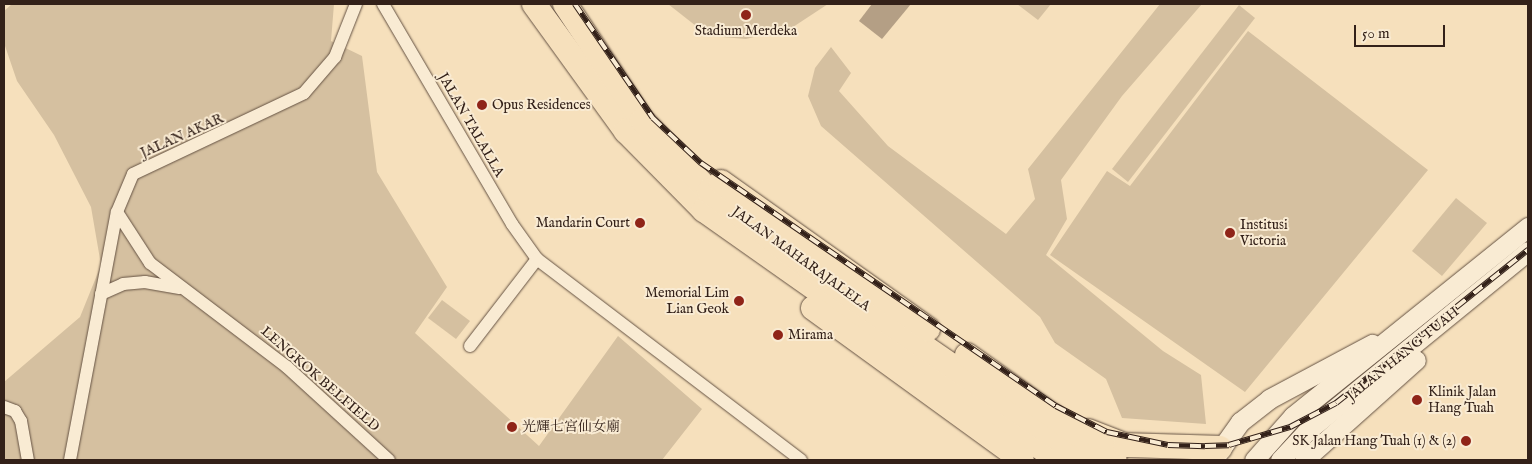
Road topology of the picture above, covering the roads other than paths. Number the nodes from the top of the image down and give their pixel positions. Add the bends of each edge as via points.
1 (356, 4) edge
2 (383, 4) edge
3 (534, 4) edge
4 (565, 4) edge
5 (672, 155) junction
6 (117, 212) junction
7 (1528, 227) edge
8 (741, 238) junction
9 (1528, 251) edge
10 (538, 258) junction
11 (1484, 262) junction
12 (1528, 262) edge
13 (1497, 276) junction
14 (179, 288) junction
15 (101, 294) junction
16 (1396, 333) junction
17 (470, 346) dead end
18 (4, 407) edge
19 (1059, 417) junction
20 (1217, 456) edge
21 (28, 460) edge
22 (70, 460) edge
23 (389, 460) edge
24 (801, 460) edge
25 (1022, 460) edge
26 (1059, 460) edge
27 (1088, 460) edge
28 (1115, 460) edge
29 (1254, 460) edge
30 (1280, 460) edge
31 (1304, 460) edge

1 - 6 street, JALAN AKAR via 335,57 304,93 133,174
2 - 10 street, JALAN TALALLA via 512,224
3 - 8 highway, JALAN MAHARAJALELA via 626,131 704,210
4 - 5 highway, JALAN MAHARAJALELA via 611,78
5 - 19 highway via 721,182
5 - 27 highway, JALAN MAHARAJALELA via 732,210 808,267
6 - 14 street, LENGKOK BELFIELD via 150,263
6 - 15 street, JALAN AKAR
7 - 11 main road, JALAN HANG TUAH
8 - 25 highway via 758,265
8 - 26 highway, JALAN MAHARAJALELA
9 - 13 main road, JALAN HANG TUAH
10 - 17 street
10 - 24 street, JALAN TALALLA
11 - 13 main road
11 - 16 main road, JALAN HANG TUAH
12 - 31 main road, JALAN HANG TUAH
13 - 30 main road, JALAN HANG TUAH via 1306,432
14 - 15 street, LENGKOK BELFIELD via 131,283
14 - 23 street, LENGKOK BELFIELD via 210,306 287,366
15 - 22 street, JALAN AKAR
16 - 20 main road, JALAN HANG TUAH via 1334,360 1269,399 1240,422
16 - 29 main road, JALAN HANG TUAH via 1292,416
18 - 21 street via 15,411 21,421
19 - 20 highway via 1125,445
19 - 28 highway

